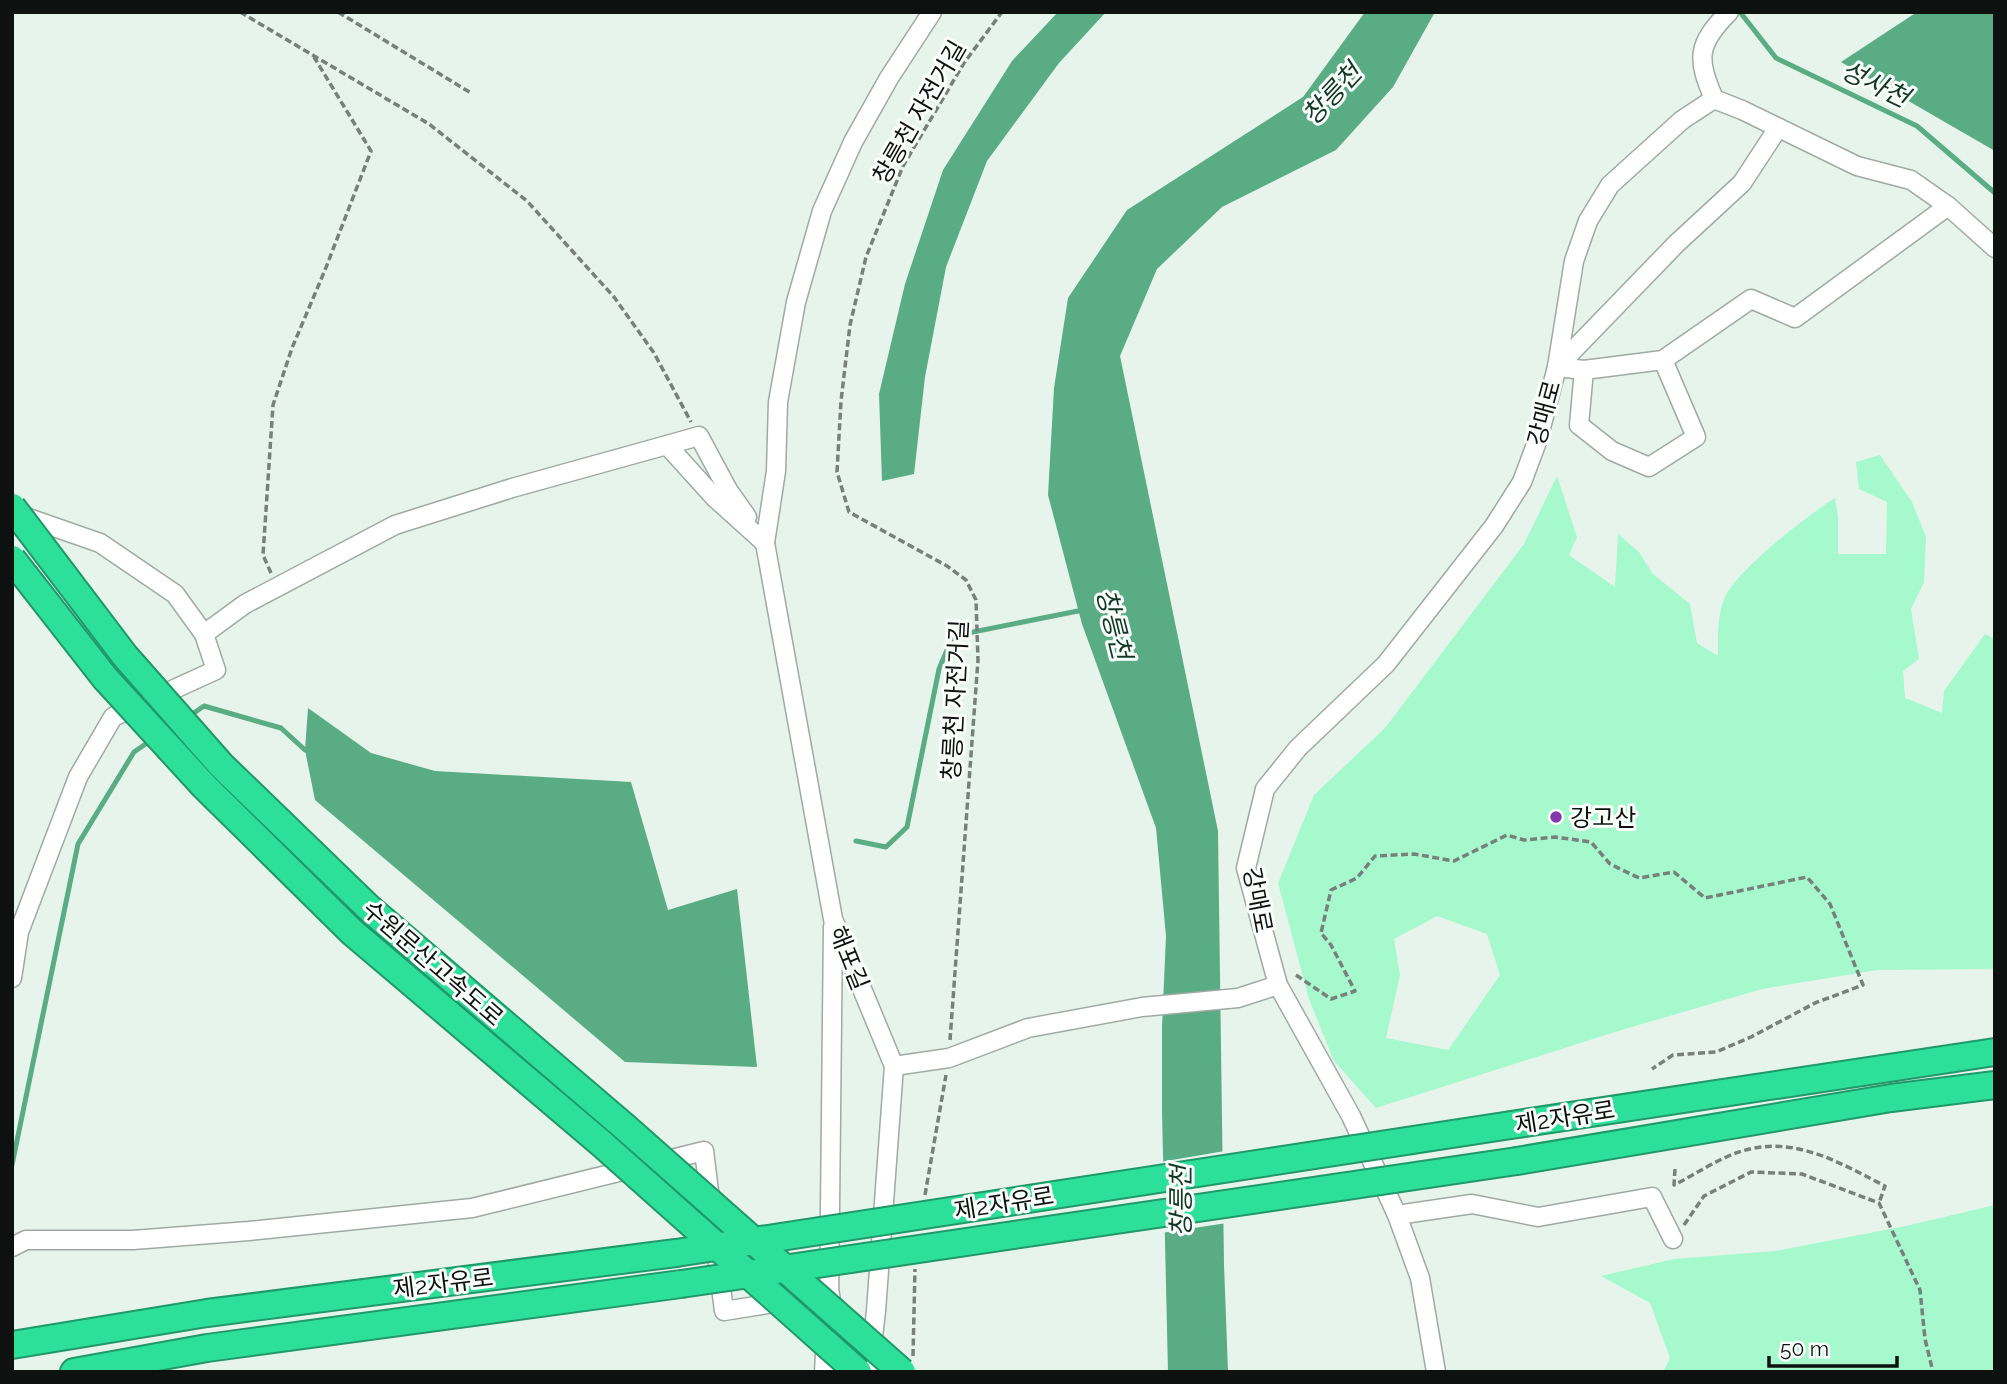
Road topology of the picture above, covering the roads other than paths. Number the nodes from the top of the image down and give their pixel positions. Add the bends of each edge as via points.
1 (932, 12) edge
2 (1729, 12) edge
3 (1714, 99) junction
4 (1779, 128) junction
5 (1948, 206) junction
6 (1995, 248) edge
7 (1663, 360) junction
8 (1557, 368) junction
9 (1584, 370) junction
10 (667, 445) junction
11 (12, 506) edge
12 (12, 512) edge
13 (765, 543) junction
14 (12, 559) edge
15 (204, 634) junction
16 (833, 919) junction
17 (12, 978) edge
18 (1278, 985) junction
19 (1995, 1052) edge
20 (894, 1066) junction
21 (1995, 1085) edge
22 (1397, 1215) junction
23 (1673, 1239) road end
24 (12, 1247) edge
25 (830, 1294) junction
26 (12, 1345) edge
27 (908, 1365) edge
28 (74, 1372) edge
29 (824, 1372) edge
30 (841, 1372) edge
31 (858, 1372) edge
32 (869, 1372) edge
33 (1436, 1372) edge

1 - 13 street via 853,142 822,211 796,302 778,402 776,471
2 - 3 street via 1709,35 1701,61
3 - 4 street
3 - 8 street, 강매로 via 1682,120 1611,185 1588,221 1574,261
4 - 5 street via 1857,166 1911,180
4 - 8 street, 강매로 via 1742,183 1676,244
5 - 6 street
5 - 7 street, 강매로 via 1795,318 1751,299
7 - 9 street, 강매로
7 - 9 street, 강매로 via 1696,437 1649,467 1612,452 1579,425
8 - 9 street, 강매로
8 - 18 street, 강매로 via 1522,482 1494,526 1386,664 1298,748 1265,789 1246,868
10 - 13 street via 714,497
10 - 13 street via 699,436 728,490
10 - 15 street via 394,525 245,604
11 - 27 highway, 수원문산고속도로, bridge via 125,656 231,775 370,909
12 - 15 street via 100,543 175,594
13 - 16 street, 해포길
14 - 31 highway, 수원문산고속도로, bridge via 106,678 204,786 352,932 602,1144
15 - 17 street via 216,670 113,717 78,777 19,932
16 - 20 street, 해포길
16 - 25 street
18 - 20 street via 1238,998 1142,1007 1028,1028 949,1058
18 - 22 street, 강매로 via 1351,1116
19 - 26 highway, 제2자유로, bridge via 676,1253 221,1311
20 - 32 street, 해포길
21 - 28 highway, 제2자유로, bridge via 1517,1161 681,1284 207,1348
22 - 23 street via 1472,1205 1538,1217 1652,1197
22 - 33 street, 강매로 via 1420,1278
24 - 25 street via 26,1240 146,1239 472,1208 704,1152 724,1311
25 - 29 street
25 - 30 street

